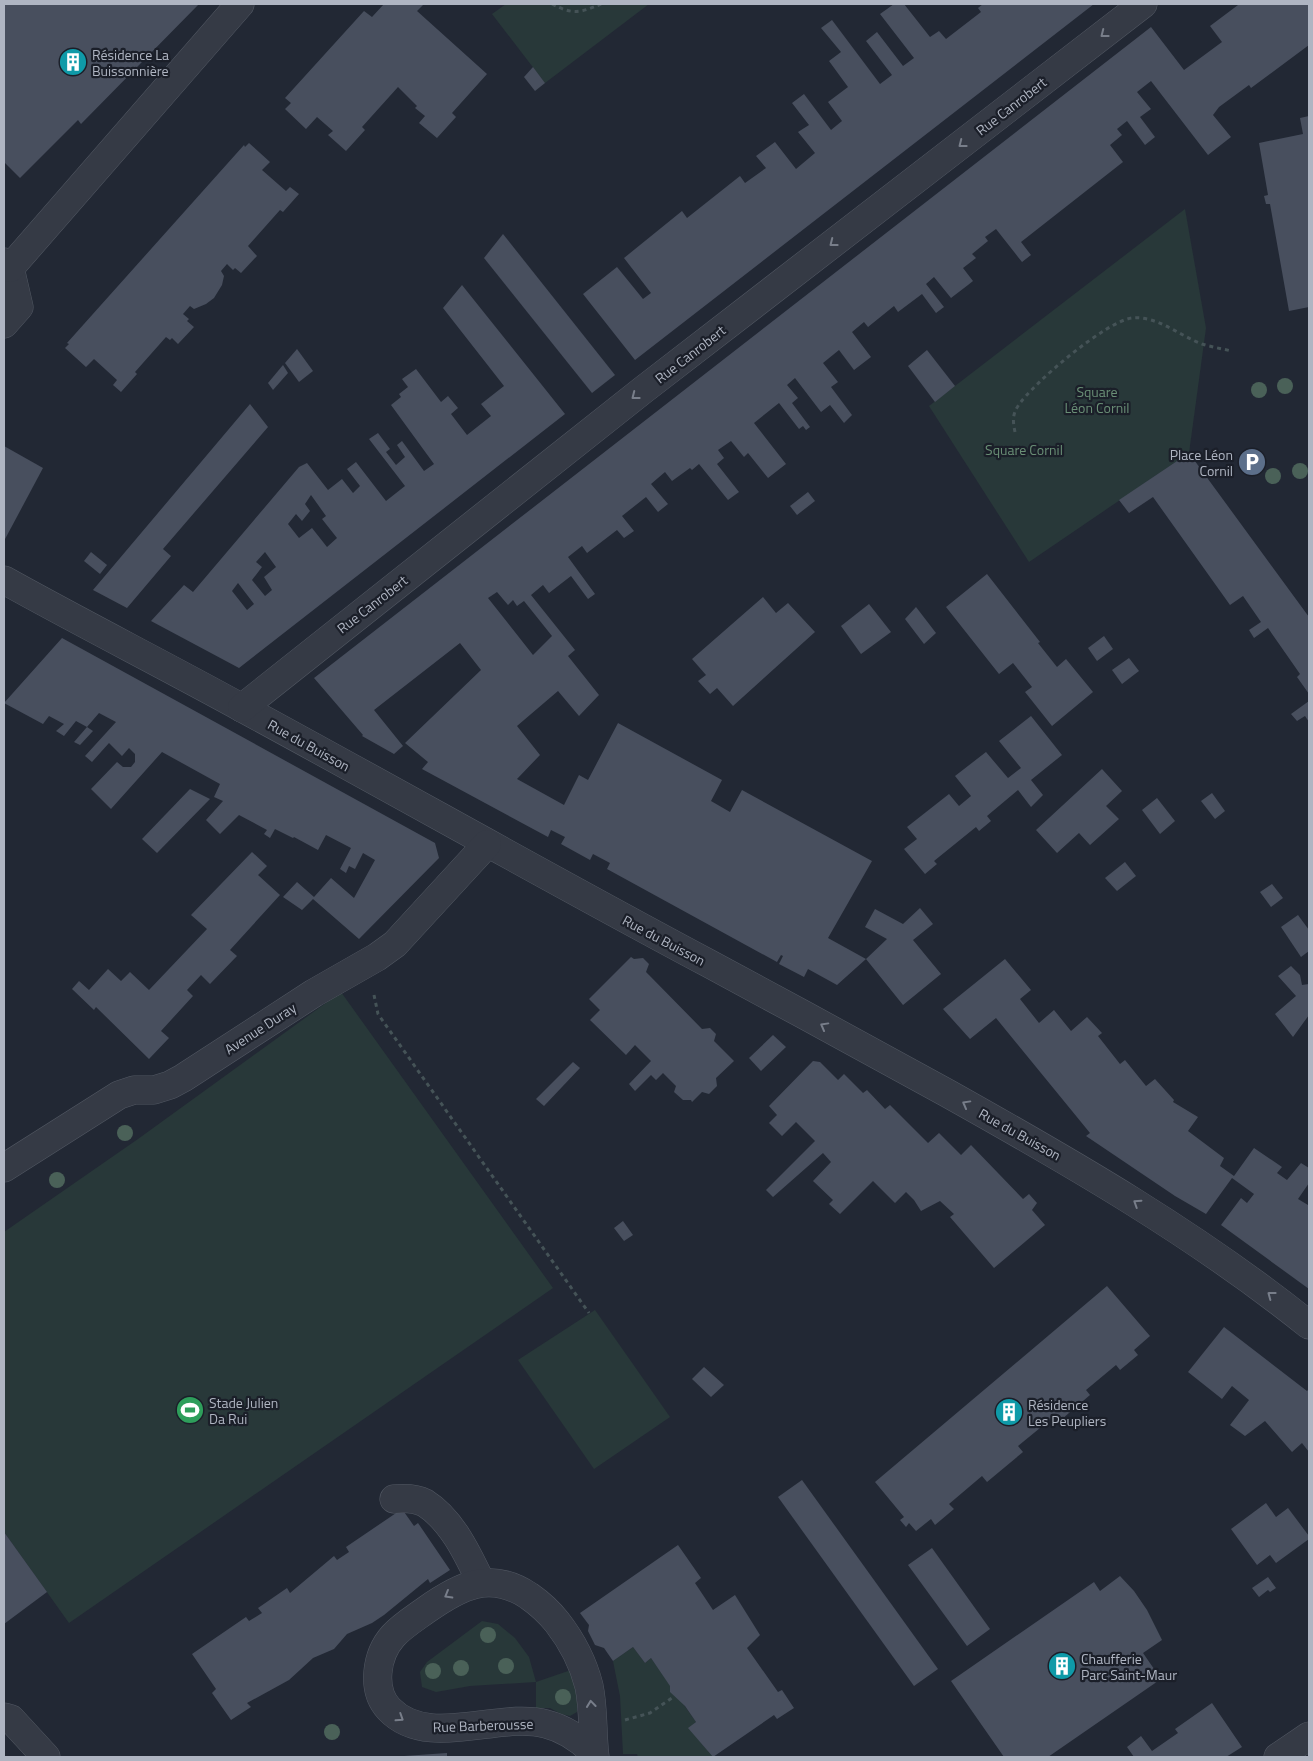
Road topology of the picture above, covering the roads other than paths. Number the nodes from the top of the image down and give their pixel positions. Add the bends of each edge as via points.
1 (240, 4) edge
2 (1142, 4) edge
3 (7, 265) edge
4 (4, 324) edge
5 (4, 580) edge
6 (242, 708) junction
7 (487, 844) junction
8 (6, 1162) edge
9 (1309, 1325) edge
10 (394, 1499) dead end
11 (482, 1582) junction
12 (4, 1717) edge
13 (1309, 1736) edge
14 (595, 1755) edge
15 (46, 1757) edge
16 (1278, 1757) edge

1 - 3 street
2 -> 6 street, Rue Canrobert via 659,378
3 - 4 street via 19,307
5 - 6 street, Rue du Buisson
6 - 7 street, Rue du Buisson
7 - 8 street, Avenue Duray via 395,944 183,1078 154,1090 134,1090 119,1095
9 -> 7 street, Rue du Buisson via 1246,1276 1074,1164
10 - 11 street via 408,1498 424,1503 442,1518 460,1540
14 -> 11 street, Rue Barberousse via 589,1686 570,1640 539,1603 504,1584
11 -> 14 street, Rue Barberousse via 446,1596 392,1638 385,1647 379,1671 378,1682 384,1703 399,1718 423,1727 527,1721 546,1724 581,1739
12 - 15 street via 12,1719
13 - 16 street

